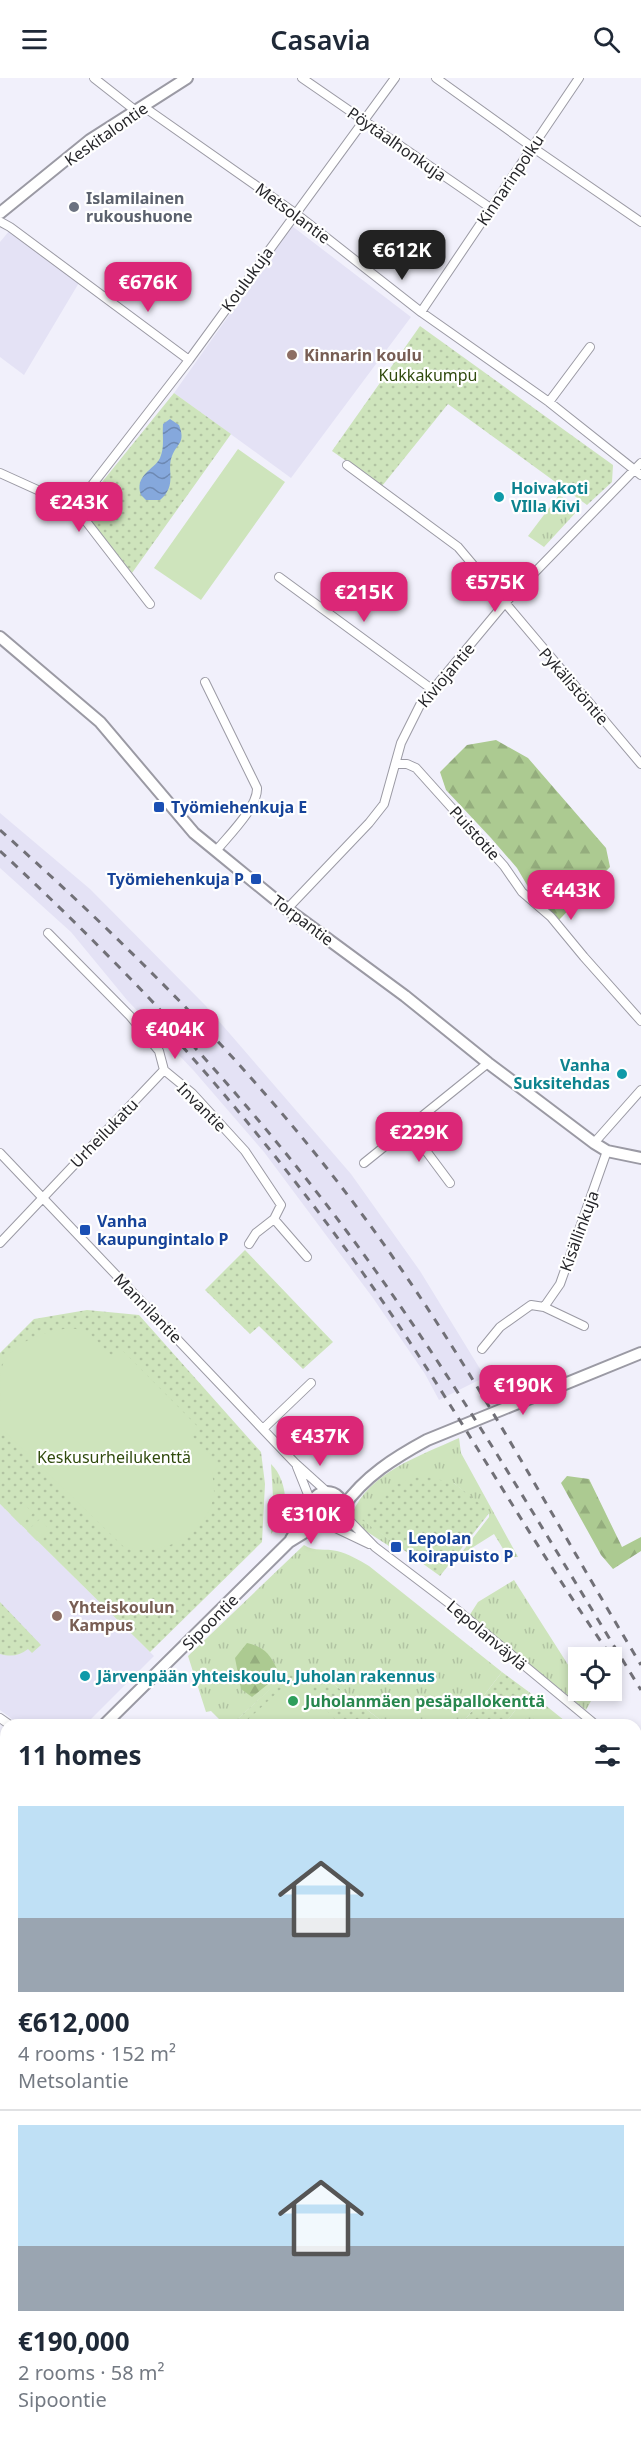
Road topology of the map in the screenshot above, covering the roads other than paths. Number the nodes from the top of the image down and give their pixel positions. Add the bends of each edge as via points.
1 (94, 78) edge
2 (187, 78) edge
3 (302, 78) edge
4 (395, 78) edge
5 (436, 78) edge
6 (579, 78) edge
7 (140, 109) junction
8 (364, 121) junction
9 (532, 147) junction
10 (492, 209) junction
11 (295, 213) junction
12 (0, 220) edge
13 (641, 222) edge
14 (421, 312) junction
15 (590, 347) dead end
16 (189, 360) junction
17 (549, 402) junction
18 (347, 465) dead end
19 (639, 469) edge
20 (0, 473) edge
21 (75, 507) junction
22 (279, 577) dead end
23 (150, 604) dead end
24 (504, 604) junction
25 (0, 637) edge
26 (205, 682) dead end
27 (434, 690) junction
28 (396, 764) junction
29 (641, 764) edge
30 (216, 851) junction
31 (287, 909) junction
32 (48, 933) dead end
33 (641, 1021) edge
34 (488, 1063) junction
35 (164, 1070) junction
36 (641, 1090) edge
37 (409, 1128) junction
38 (594, 1143) junction
39 (607, 1151) junction
40 (0, 1153) edge
41 (641, 1158) edge
42 (364, 1164) dead end
43 (450, 1183) dead end
44 (43, 1196) junction
45 (274, 1219) junction
46 (0, 1243) edge
47 (249, 1244) dead end
48 (306, 1257) dead end
49 (543, 1307) junction
50 (584, 1326) dead end
51 (482, 1349) dead end
52 (641, 1353) edge
53 (311, 1383) dead end
54 (264, 1428) junction
55 (295, 1463) junction
56 (363, 1482) junction
57 (329, 1492) junction
58 (311, 1505) junction
59 (343, 1510) junction
60 (324, 1524) junction
61 (289, 1542) junction
62 (375, 1547) junction
63 (110, 1719) edge
64 (589, 1719) edge

1 - 7 street, Metsolantie
2 - 7 street, Keskitalontie
3 - 8 street, Pöytäalhonkuja
4 - 8 street, Koulukuja
5 - 9 street
6 - 9 street, Kinnarinpolku
7 - 11 street, Metsolantie
7 - 12 street, Keskitalontie via 90,140
8 - 10 street, Pöytäalhonkuja
8 - 11 street, Koulukuja
9 - 10 street, Kinnarinpolku
9 - 13 street
10 - 14 street, Kinnarinpolku
11 - 14 street, Metsolantie
11 - 16 street, Koulukuja
12 - 16 street
14 - 17 street, Metsolantie
15 - 17 street
16 - 21 street, Koulukuja
17 - 19 street, Metsolantie
18 - 24 street, Pykälistöntie via 458,547
19 - 24 street, Kiviojantie
20 - 21 street
21 - 23 street
22 - 27 street
24 - 27 street, Kiviojantie
24 - 29 street, Pykälistöntie
25 - 30 street, Torpantie via 100,722 194,833
26 - 30 street via 258,796
27 - 28 street, Kiviojantie via 408,726
28 - 31 street, Kiviojantie via 384,804
28 - 33 street, Puistotie via 416,768 488,847 522,892 551,917
30 - 31 street, Torpantie
31 - 34 street, Torpantie
32 - 35 street, Invantie via 130,1016 159,1051
34 - 37 street
34 - 38 street, Torpantie
35 - 44 street, Urheilukatu
35 - 45 street, Invantie via 192,1093 245,1151 281,1205
36 - 38 street
37 - 42 street
37 - 43 street
38 - 39 street, Torpantie
39 - 41 street, Torpantie
39 - 49 street, Kisällinkuja via 560,1284
40 - 44 street, Mannilantie
44 - 46 street, Urheilukatu
44 - 54 street, Mannilantie
45 - 47 street
45 - 48 street
49 - 50 street
49 - 51 street via 531,1305 500,1327
52 - 56 street via 427,1440 394,1458
53 - 54 street
54 - 55 street, Mannilantie
55 - 57 street, Mannilantie
55 - 58 street, Mannilantie
56 - 57 street
56 - 59 street
57 - 58 street via 320,1492
57 - 59 street via 342,1501
58 - 60 street via 312,1514
58 - 61 street, Sipoontie
59 - 60 street via 339,1519
59 - 62 street, Lepolanväylä
60 - 61 street, Sipoontie
60 - 62 street, Lepolanväylä
61 - 63 street, Sipoontie
62 - 64 street, Lepolanväylä

